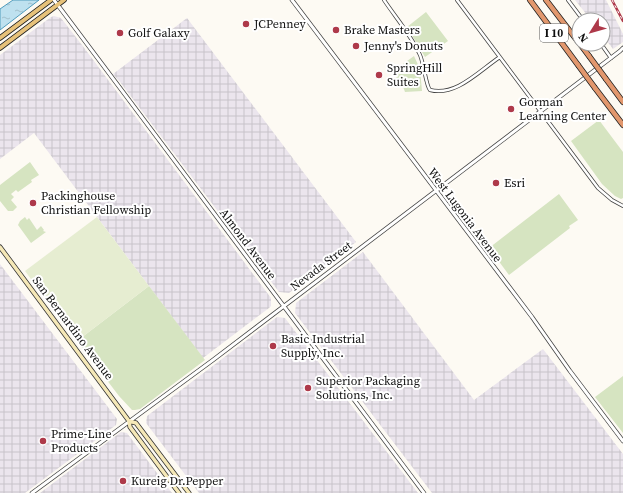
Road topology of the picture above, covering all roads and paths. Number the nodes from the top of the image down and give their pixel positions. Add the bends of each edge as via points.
1 (51, 0) edge
2 (54, 0) edge
3 (64, 0) edge
4 (292, 0) edge
5 (384, 0) edge
6 (457, 0) edge
7 (530, 0) edge
8 (546, 0) edge
9 (568, 0) edge
10 (58, 5) junction
11 (577, 12) edge
12 (571, 33) edge
13 (0, 38) edge
14 (0, 48) edge
15 (622, 50) edge
16 (586, 52) edge
17 (607, 52) edge
18 (500, 57) junction
19 (611, 58) junction
20 (623, 102) edge
21 (540, 111) junction
22 (623, 125) edge
23 (436, 190) junction
24 (623, 206) edge
25 (0, 247) edge
26 (283, 305) junction
27 (129, 421) junction
28 (623, 441) edge
29 (32, 493) edge
30 (180, 493) edge
31 (188, 493) edge
32 (424, 493) edge

1 - 13 main road
2 - 10 street, Almond Avenue
3 - 10 main road
4 - 23 street, West Lugonia Avenue
5 - 18 street via 420,54 429,89 446,90 458,86
6 - 18 street
7 - 22 highway, I 10, bridge
8 - 12 highway, I 10
9 - 11 street
10 - 14 main road
10 - 26 street, Almond Avenue
15 - 19 street, Nevada Street
16 - 20 highway, I 10, bridge
17 - 19 street
18 - 21 street
19 - 21 street, Nevada Street
21 - 23 street, Nevada Street
21 - 24 street via 598,188
23 - 26 street, Nevada Street
23 - 28 street, West Lugonia Avenue
25 - 27 main road, San Bernardino Avenue
26 - 27 street, Nevada Street
26 - 32 street, Almond Avenue
27 - 29 street, Nevada Street
27 - 30 main road, San Bernardino Avenue via 130,428
27 - 31 main road, San Bernardino Avenue via 136,423

